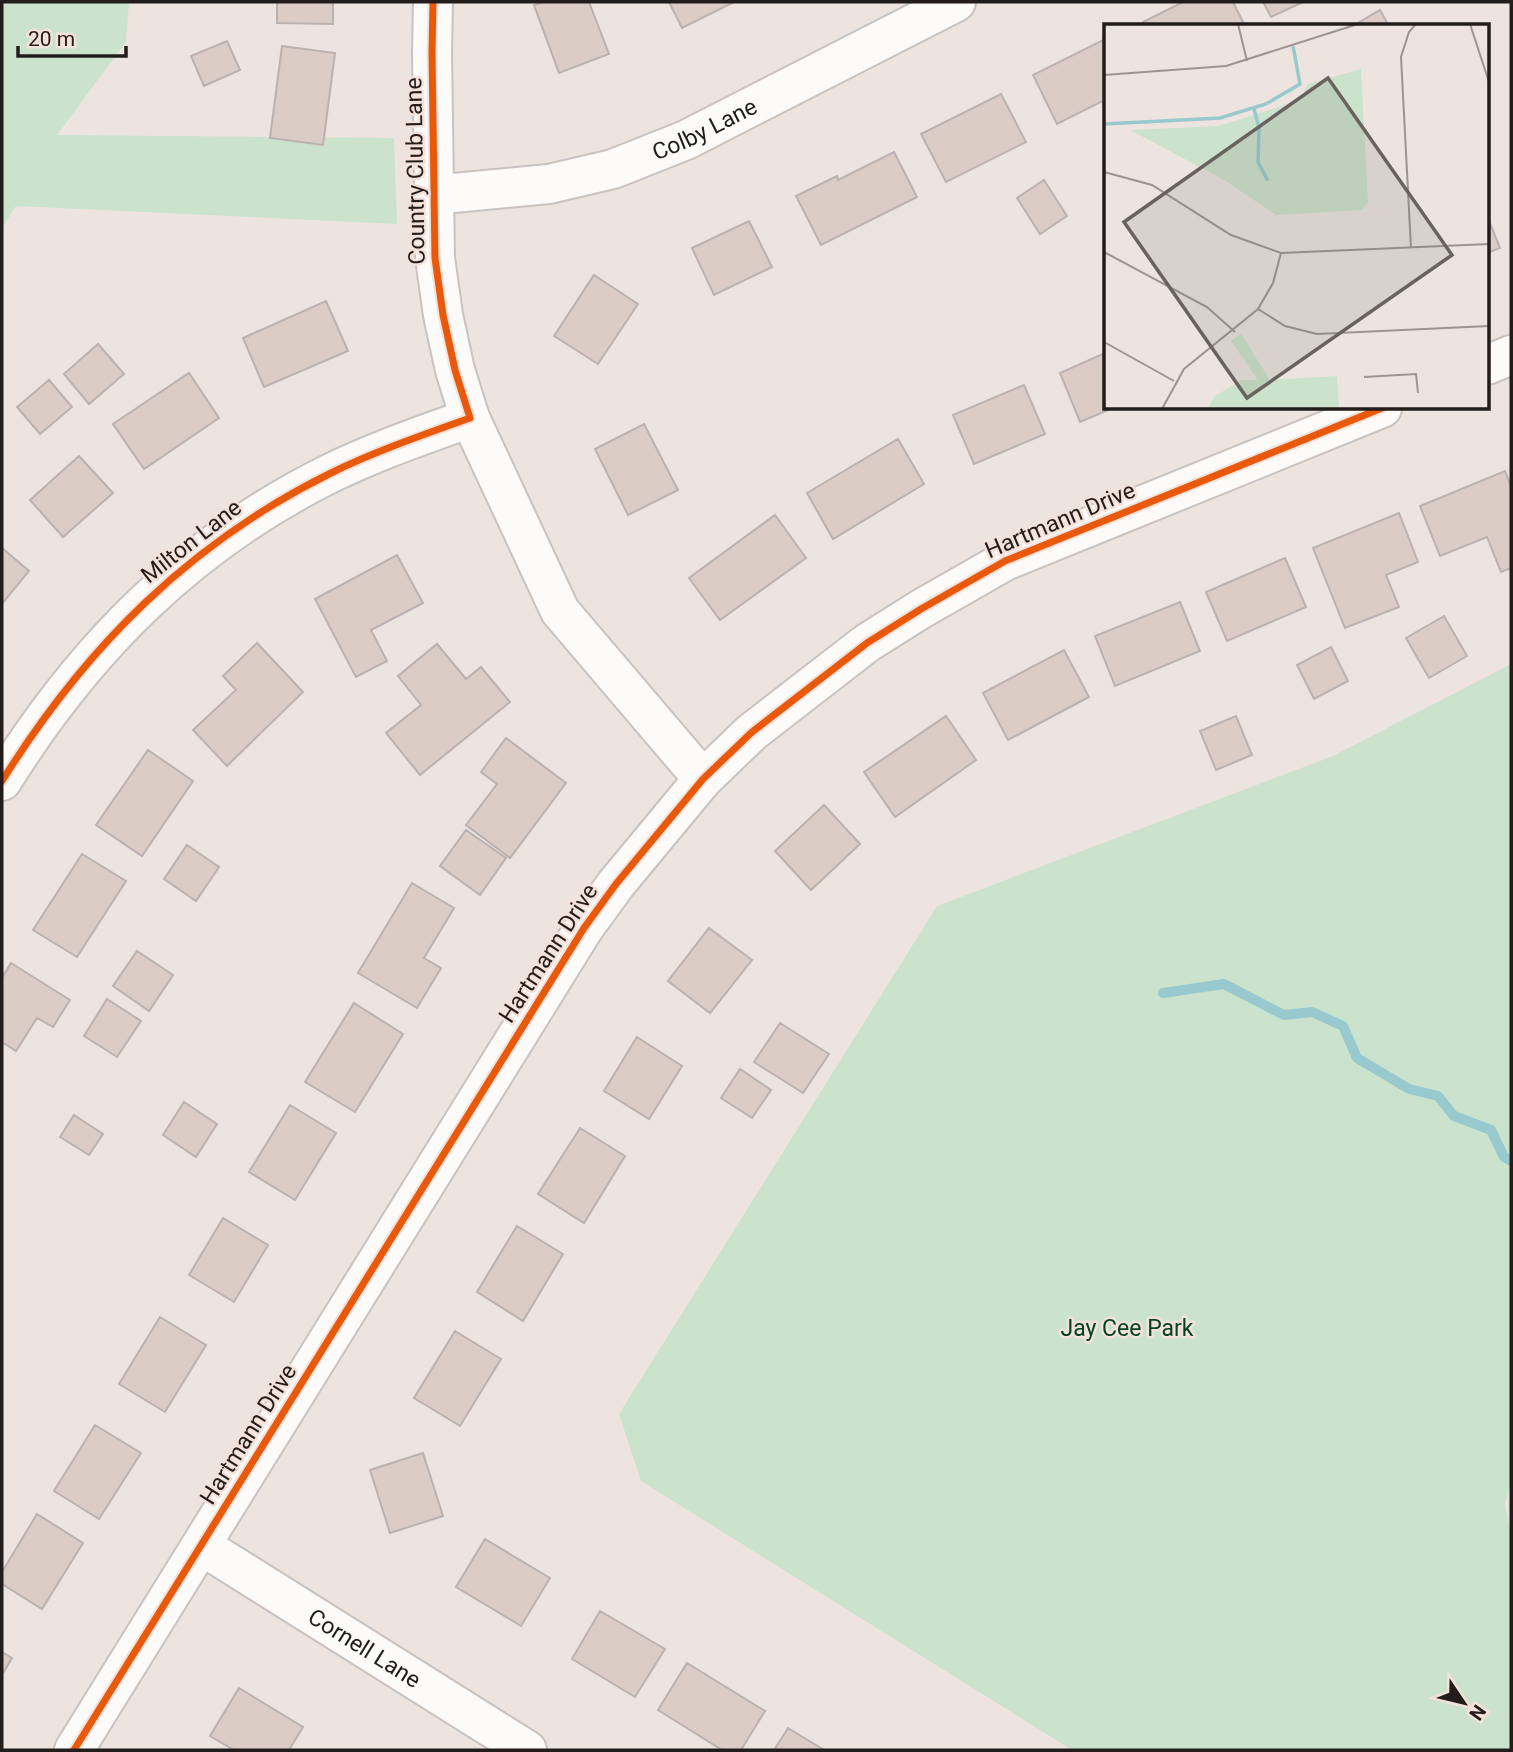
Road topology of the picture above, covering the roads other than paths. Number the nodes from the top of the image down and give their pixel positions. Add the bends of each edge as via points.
1 (433, 2) edge
2 (956, 2) edge
3 (433, 195) junction
4 (1511, 355) edge
5 (1488, 365) edge
6 (1377, 410) edge
7 (470, 418) junction
8 (703, 779) junction
9 (2, 781) edge
10 (202, 1546) junction
11 (74, 1750) edge
12 (527, 1750) edge

1 - 3 street, Country Club Lane
2 - 3 street, Colby Lane via 686,140 613,169 549,184
3 - 7 street, Country Club Lane via 443,315
4 - 5 street
6 - 8 street, Hartmann Drive via 1005,561 867,643 752,732
7 - 8 street, Country Club Lane via 560,611
7 - 9 street, Milton Lane via 332,472 204,551 129,616 89,659
8 - 10 street, Hartmann Drive via 584,928
10 - 11 street, Hartmann Drive
10 - 12 street, Cornell Lane

